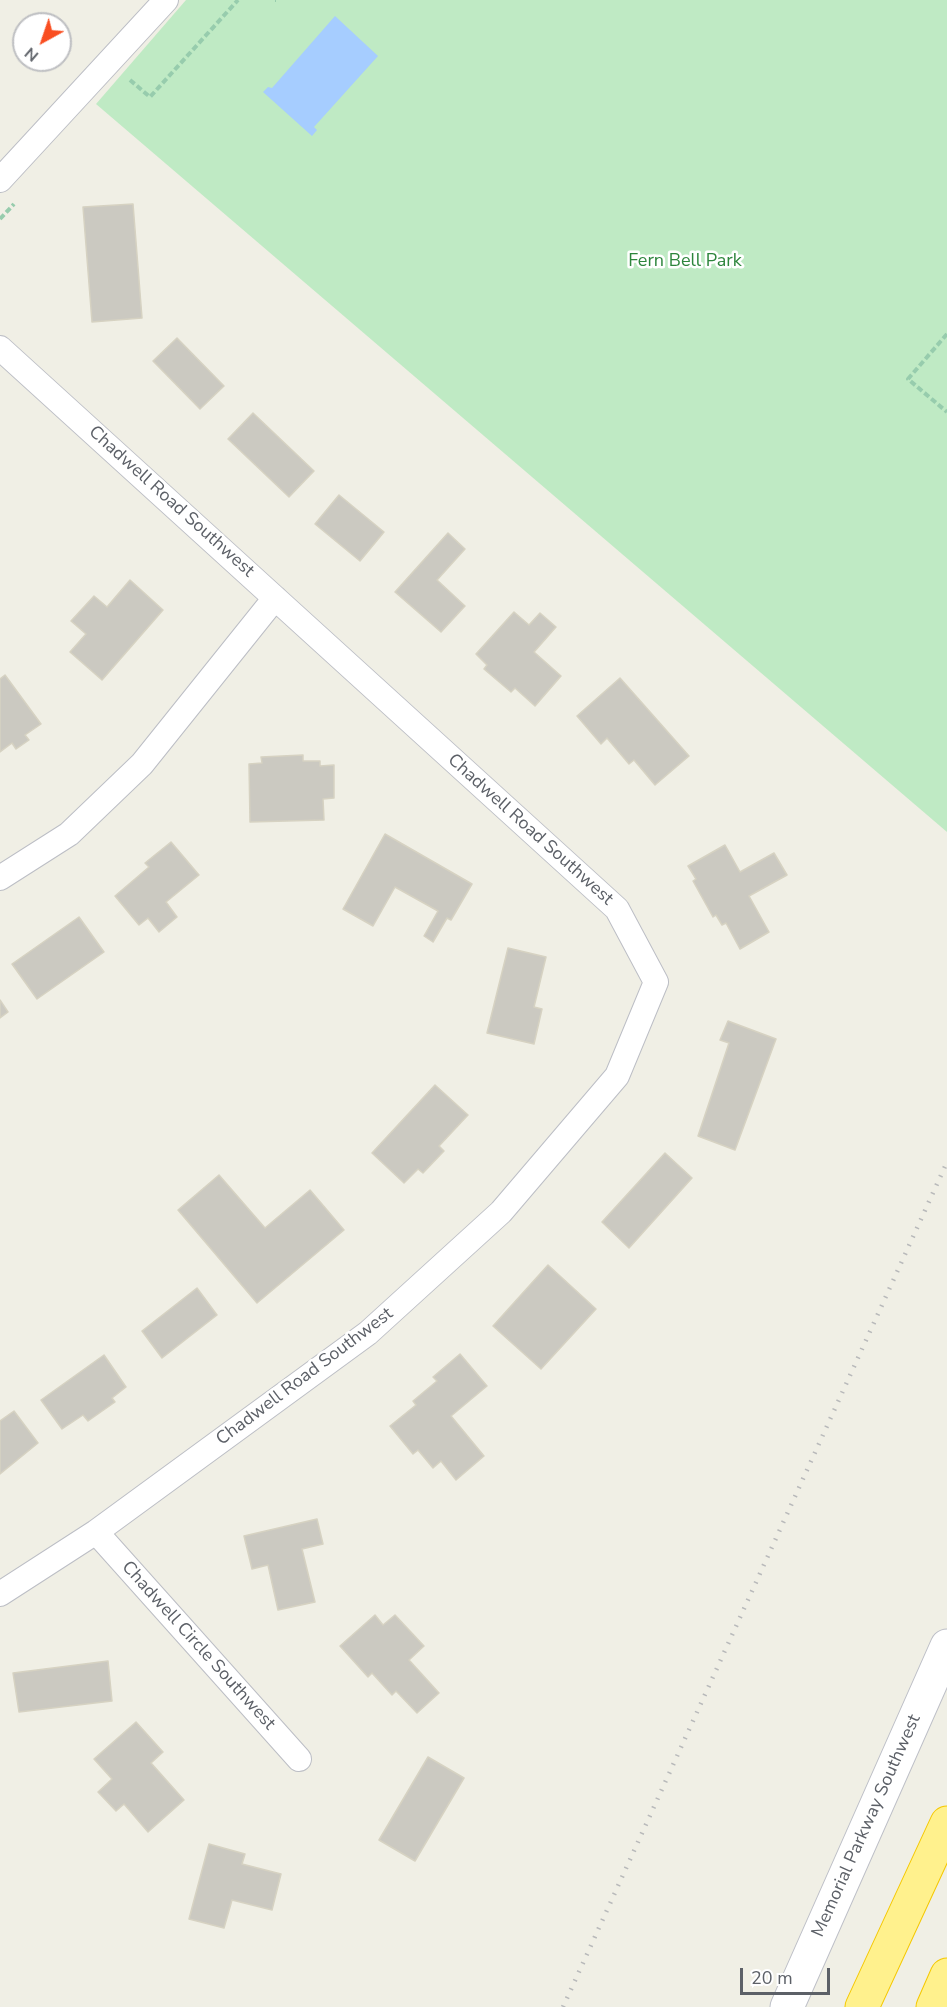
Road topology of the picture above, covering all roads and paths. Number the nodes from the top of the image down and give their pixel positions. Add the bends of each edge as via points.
1 (166, 0) edge
2 (238, 0) edge
3 (127, 78) dead end
4 (0, 180) edge
5 (947, 334) edge
6 (0, 348) edge
7 (947, 412) edge
8 (275, 598) junction
9 (0, 878) edge
10 (96, 1532) junction
11 (0, 1594) edge
12 (947, 1646) edge
13 (300, 1759) dead end
14 (947, 1823) edge
15 (947, 1975) edge
16 (787, 2007) edge
17 (862, 2007) edge
18 (933, 2007) edge

1 - 4 street
2 - 3 path via 150,97
5 - 7 path via 908,380
6 - 8 street, Chadwell Road Southwest
8 - 9 street via 142,764 69,834
8 - 10 street, Chadwell Road Southwest via 617,909 657,982 617,1076 501,1212 368,1333
10 - 11 street, Chadwell Road Southwest
10 - 13 street, Chadwell Circle Southwest
12 - 16 main road, Memorial Parkway Southwest
14 - 17 highway
15 - 18 highway

